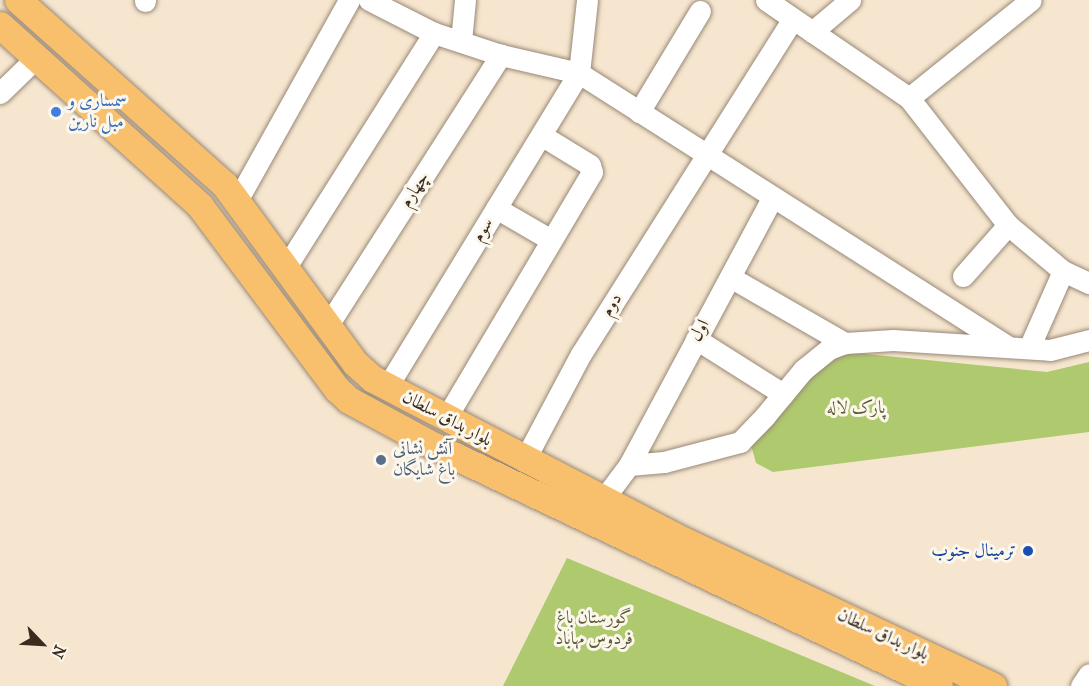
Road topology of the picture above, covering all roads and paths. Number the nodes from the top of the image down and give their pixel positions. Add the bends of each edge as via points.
1 (350, 0) edge
2 (369, 0) edge
3 (465, 0) edge
4 (587, 0) edge
5 (766, 0) edge
6 (849, 0) edge
7 (1031, 0) edge
8 (24, 2) edge
9 (700, 11) dead end
10 (793, 19) junction
11 (0, 25) edge
12 (812, 32) junction
13 (435, 33) junction
14 (461, 41) junction
15 (501, 55) junction
16 (36, 58) junction
17 (579, 73) junction
18 (0, 93) edge
19 (909, 98) junction
20 (639, 112) junction
21 (541, 135) junction
22 (706, 154) junction
23 (773, 197) junction
24 (238, 199) junction
25 (496, 208) junction
26 (1008, 225) junction
27 (550, 240) junction
28 (286, 267) junction
29 (1063, 271) junction
30 (963, 276) dead end
31 (730, 277) junction
32 (1089, 283) edge
33 (328, 325) junction
34 (696, 339) junction
35 (1089, 340) edge
36 (845, 343) junction
37 (1007, 346) junction
38 (1029, 348) junction
39 (387, 387) junction
40 (783, 394) junction
41 (447, 418) junction
42 (415, 437) junction
43 (452, 454) junction
44 (524, 460) junction
45 (629, 465) junction
46 (602, 501) junction
47 (1089, 674) edge
48 (939, 686) edge
49 (993, 686) edge
50 (1080, 686) edge

1 - 24 street
2 - 13 street
3 - 14 street
4 - 17 street
5 - 10 street
6 - 12 street
7 - 19 street
8 - 24 main road, بلوار بداق سلطان via 207,166
9 - 20 street
10 - 12 street
10 - 22 street, دوم
11 - 16 main road, بلوار بداق سلطان
12 - 19 street
13 - 14 street
13 - 28 street
14 - 15 street
15 - 17 street
15 - 33 street, چهارم
16 - 18 street
16 - 42 main road, بلوار بداق سلطان via 200,206 337,390 364,410
17 - 20 street
17 - 21 street, سوم
19 - 26 street
20 - 22 street
21 - 25 street, سوم
21 - 27 street via 593,168
22 - 23 street
22 - 44 street, دوم via 581,354
23 - 31 street, اول
23 - 37 street
24 - 28 main road, بلوار بداق سلطان
25 - 27 street
25 - 39 street, سوم
26 - 29 street
26 - 30 street
27 - 41 street
28 - 33 main road, بلوار بداق سلطان
29 - 32 street
29 - 38 street
31 - 34 street, اول
31 - 36 street
33 - 39 main road, بلوار بداق سلطان via 364,372
34 - 40 street
34 - 45 street, اول
35 - 38 street via 1050,350
36 - 37 street via 893,340
36 - 40 street via 829,349 803,370
37 - 38 street
39 - 41 main road, بلوار بداق سلطان
40 - 45 street via 740,442 664,462
41 - 42 main road via 435,419 426,436
41 - 43 main road via 451,427 444,433 444,446
41 - 44 main road, بلوار بداق سلطان
42 - 43 main road, بلوار بداق سلطان
43 - 48 main road, بلوار بداق سلطان
44 - 46 main road, بلوار بداق سلطان
45 - 46 street, اول
46 - 49 main road, بلوار بداق سلطان
47 - 50 street

